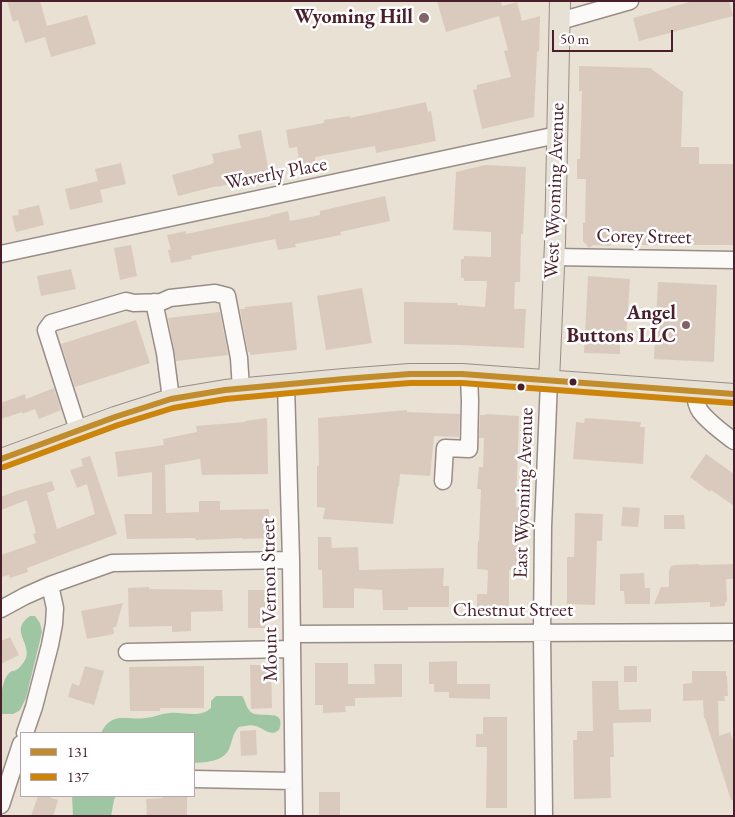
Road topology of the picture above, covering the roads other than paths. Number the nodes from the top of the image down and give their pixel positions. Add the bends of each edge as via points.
1 (630, 1) edge
2 (560, 11) edge
3 (557, 135) junction
4 (2, 254) edge
5 (554, 256) junction
6 (734, 260) edge
7 (154, 302) junction
8 (469, 375) junction
9 (549, 381) junction
10 (286, 385) junction
11 (241, 389) junction
12 (694, 391) junction
13 (734, 394) edge
14 (171, 399) junction
15 (78, 430) junction
16 (734, 441) edge
17 (1, 459) edge
18 (443, 481) dead end
19 (291, 560) junction
20 (50, 585) junction
21 (1, 609) edge
22 (542, 632) junction
23 (734, 632) edge
24 (292, 641) junction
25 (127, 652) dead end
26 (25, 732) edge
27 (20, 747) edge
28 (195, 779) edge
29 (293, 781) junction
30 (1, 804) edge
31 (294, 816) edge
32 (544, 816) edge

1 - 2 street
2 - 3 main road, West Wyoming Avenue
3 - 4 street, Waverly Place
3 - 5 main road, West Wyoming Avenue
5 - 6 street, Corey Street
5 - 9 main road, West Wyoming Avenue
7 - 11 street via 215,293 227,296 239,358
7 - 14 street
7 - 15 street via 126,301 47,326
8 - 9 main road
8 - 10 main road via 401,374
8 - 18 street via 469,449 445,448
9 - 12 main road
9 - 22 street, East Wyoming Avenue
10 - 11 main road
10 - 19 street, Mount Vernon Street
11 - 14 main road
12 - 13 main road
12 - 16 street via 700,410
14 - 15 main road
15 - 17 main road
19 - 20 street via 112,563
19 - 24 street, Mount Vernon Street
20 - 21 street
20 - 26 street via 54,624
22 - 23 street, Chestnut Street
22 - 24 street, Chestnut Street
22 - 32 street, East Wyoming Avenue
24 - 25 street, Chestnut Street
24 - 29 street, Mount Vernon Street
27 - 30 street
28 - 29 street
29 - 31 street, Mount Vernon Street

